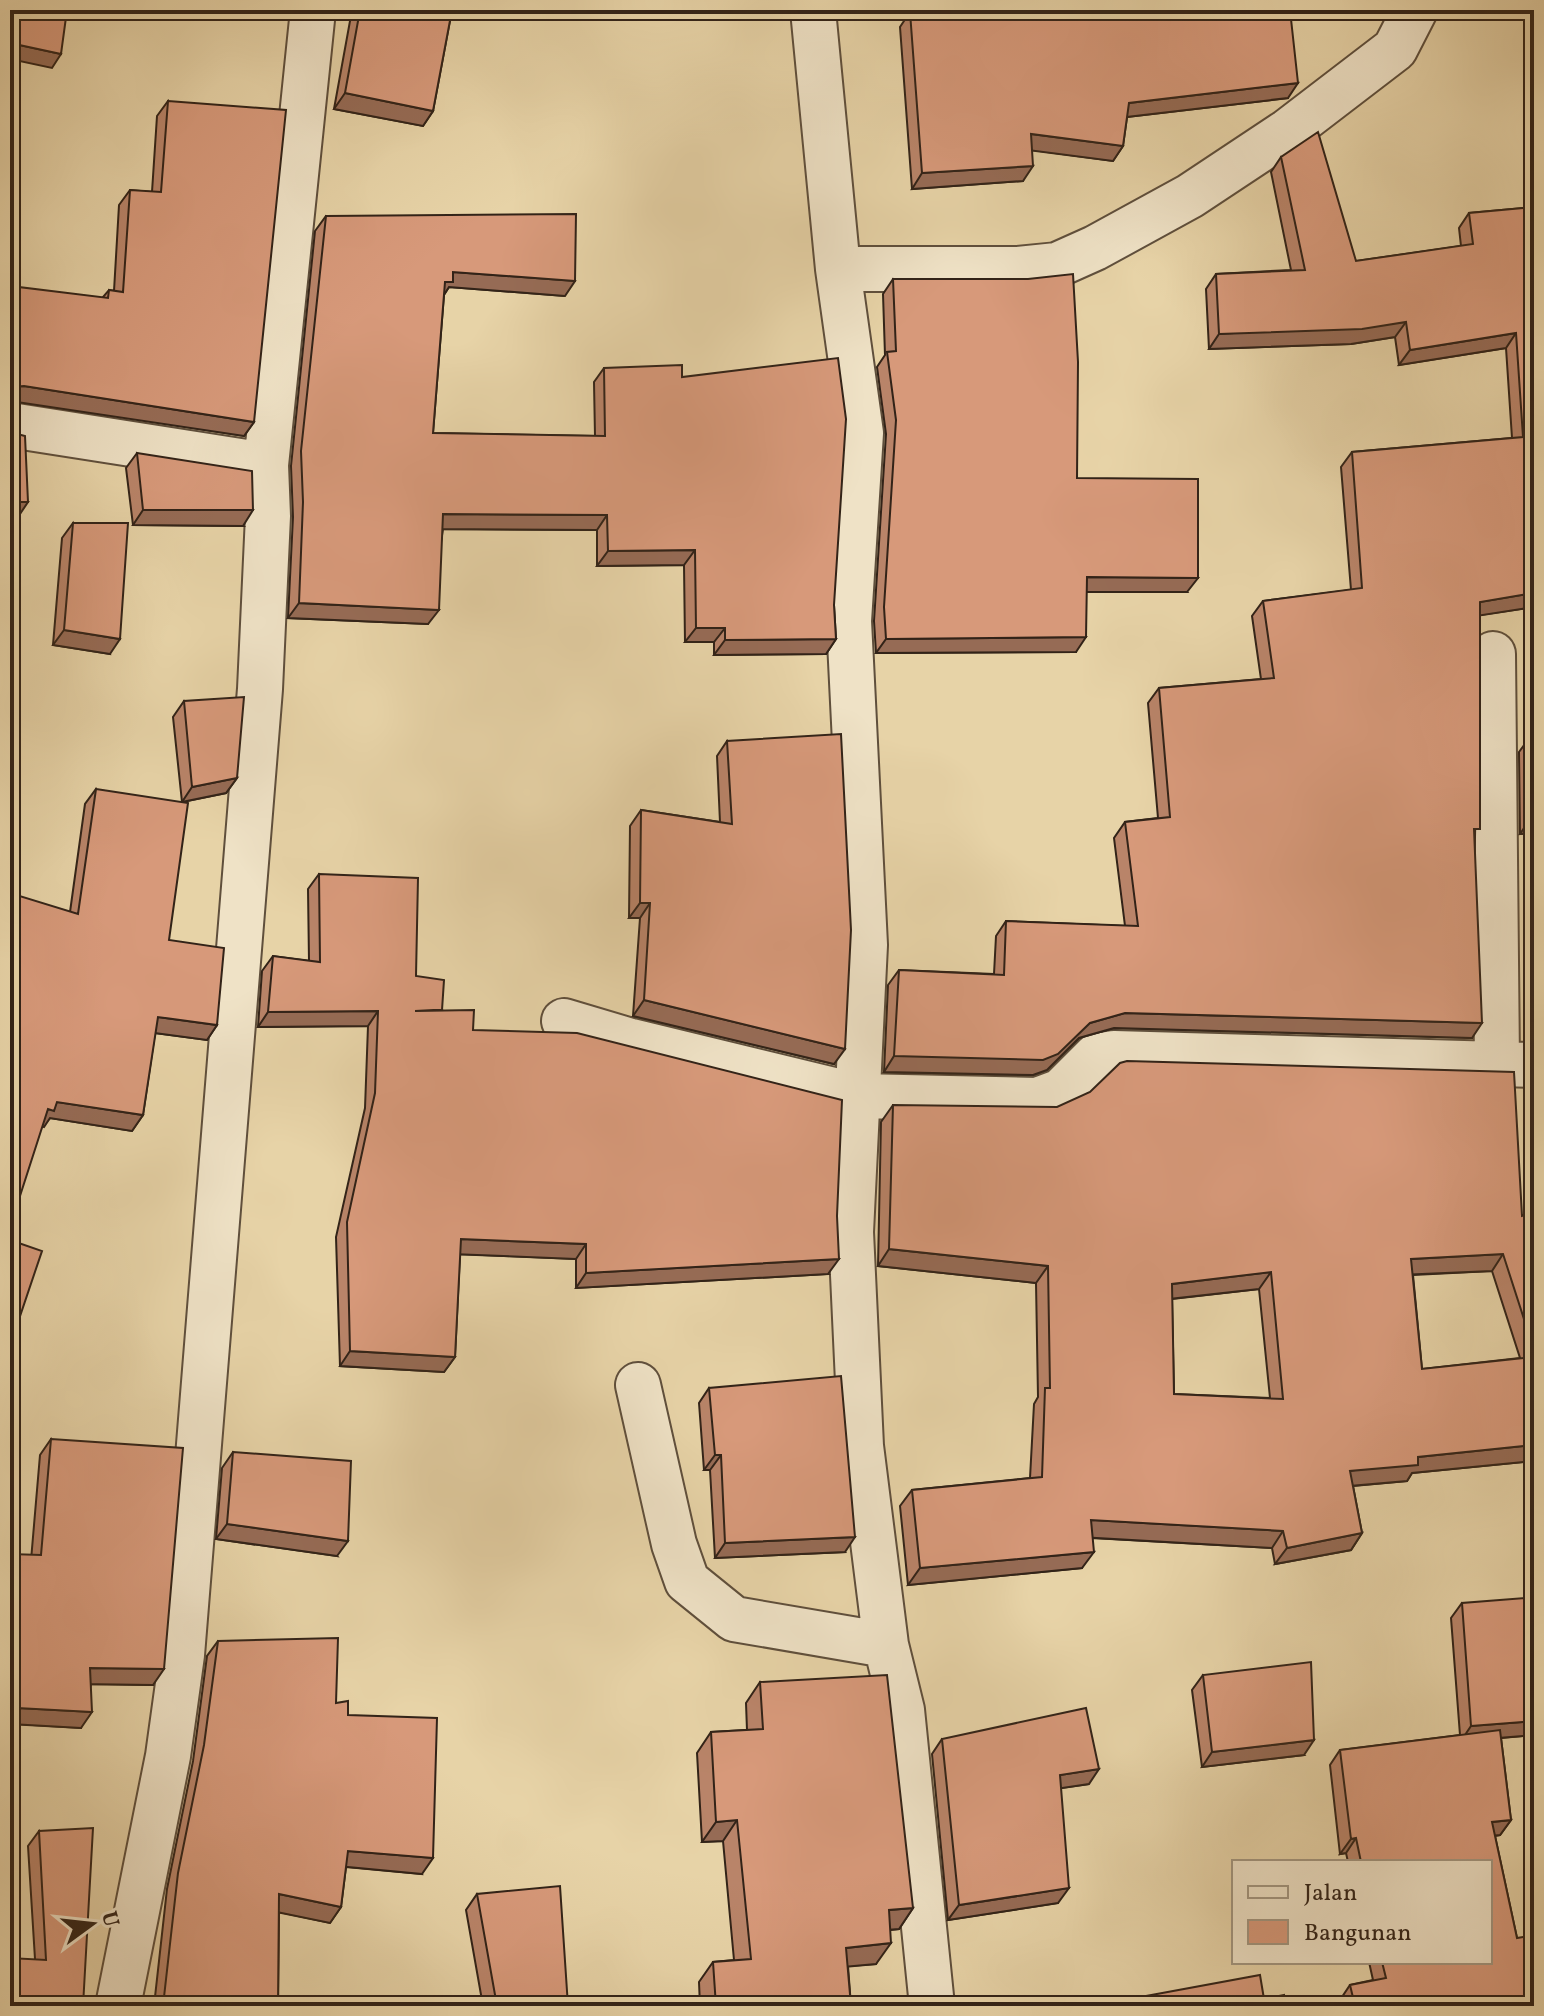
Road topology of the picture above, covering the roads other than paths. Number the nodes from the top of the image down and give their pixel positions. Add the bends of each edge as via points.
1 (313, 10) edge
2 (813, 10) edge
3 (1415, 10) edge
4 (838, 269) junction
5 (10, 425) edge
6 (266, 465) junction
7 (1493, 654) dead end
8 (564, 1021) dead end
9 (1516, 1063) edge
10 (858, 1096) junction
11 (638, 1385) dead end
12 (886, 1645) junction
13 (118, 2006) edge
14 (932, 2006) edge

1 - 6 street
2 - 4 street
3 - 4 street via 1395,49 1288,131 1190,196 1083,254 1057,265 1018,269
4 - 10 street via 861,433 849,621 865,945
5 - 6 street
6 - 13 street via 260,689 182,1655 168,1756
7 - 9 street
8 - 10 street
9 - 10 street via 1114,1053 1096,1056 1061,1091 1037,1100
10 - 12 street via 851,1232 861,1446
11 - 12 street via 687,1581 734,1619
12 - 14 street via 902,1710

